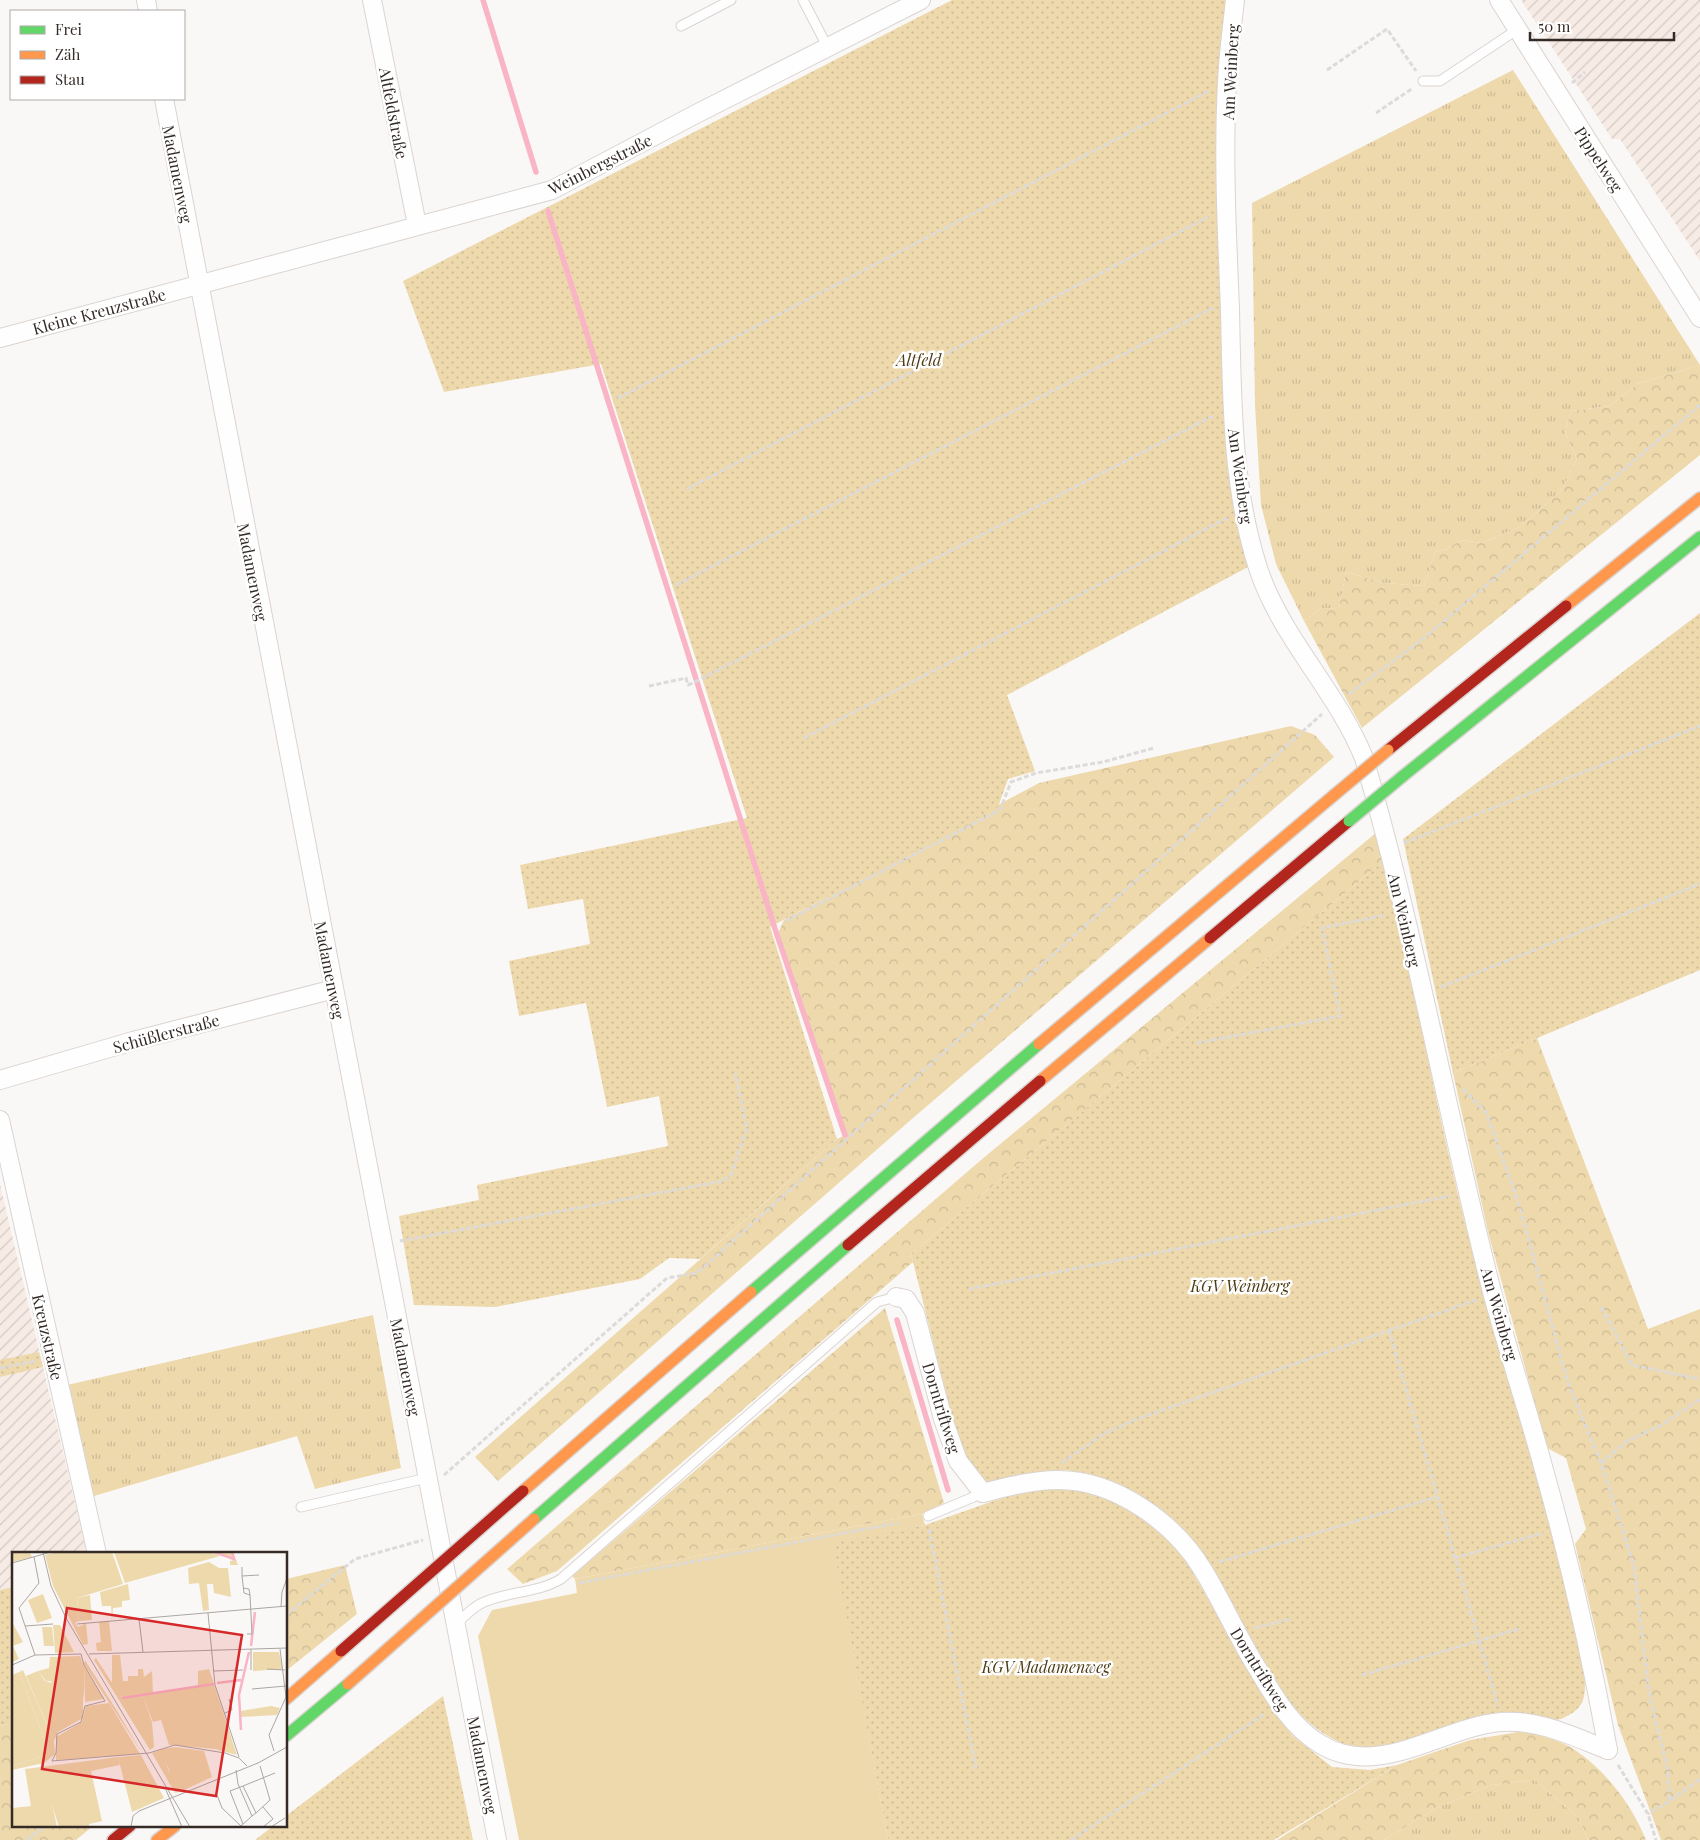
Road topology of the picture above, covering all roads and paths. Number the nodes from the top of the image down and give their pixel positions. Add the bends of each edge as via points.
1 (372, 0) edge
2 (731, 0) edge
3 (803, 0) edge
4 (921, 0) edge
5 (1235, 0) edge
6 (1499, 0) edge
7 (680, 26) dead end
8 (1518, 29) junction
9 (828, 48) junction
10 (1327, 70) dead end
11 (1422, 81) junction
12 (1218, 86) dead end
13 (164, 100) edge
14 (1376, 113) dead end
15 (1212, 215) dead end
16 (416, 225) junction
17 (198, 285) junction
18 (1222, 304) dead end
19 (1700, 318) edge
20 (0, 338) edge
21 (618, 398) dead end
22 (1700, 405) edge
23 (1218, 413) dead end
24 (687, 489) dead end
25 (1700, 497) edge
26 (1240, 511) junction
27 (1700, 537) edge
28 (676, 585) dead end
29 (649, 686) dead end
30 (1336, 704) junction
31 (1700, 726) edge
32 (804, 738) dead end
33 (1154, 748) dead end
34 (1389, 849) junction
35 (1700, 884) edge
36 (1404, 911) junction
37 (786, 922) dead end
38 (334, 989) junction
39 (1422, 996) junction
40 (1197, 1043) dead end
41 (735, 1073) dead end
42 (0, 1080) edge
43 (1462, 1088) dead end
44 (0, 1120) edge
45 (1467, 1190) junction
46 (403, 1241) dead end
47 (970, 1290) dead end
48 (1493, 1294) junction
49 (896, 1297) joint
50 (1600, 1307) dead end
51 (1389, 1330) junction
52 (41, 1359) dead end
53 (0, 1368) edge
54 (1700, 1379) edge
55 (1700, 1399) edge
56 (1601, 1463) junction
57 (1042, 1480) junction
58 (428, 1481) junction
59 (983, 1493) junction
60 (1438, 1497) junction
61 (301, 1507) dead end
62 (928, 1516) joint
63 (898, 1523) dead end
64 (1560, 1528) junction
65 (439, 1536) junction
66 (97, 1552) edge
67 (1456, 1558) junction
68 (1202, 1568) junction
69 (575, 1583) dead end
70 (288, 1613) edge
71 (1290, 1618) dead end
72 (456, 1624) junction
73 (1519, 1629) dead end
74 (1238, 1634) junction
75 (1480, 1641) junction
76 (1362, 1675) dead end
77 (288, 1697) edge
78 (1280, 1705) junction
79 (1500, 1722) junction
80 (288, 1734) edge
81 (1608, 1750) junction
82 (976, 1769) dead end
83 (1700, 1779) edge
84 (1670, 1800) junction
85 (1648, 1814) junction
86 (42, 1828) edge
87 (128, 1828) edge
88 (172, 1828) edge
89 (27, 1840) edge
90 (113, 1840) edge
91 (157, 1840) edge
92 (497, 1840) edge
93 (1070, 1840) edge
94 (1656, 1840) edge

1 - 16 street, Altfeldstraße
2 - 7 lane
3 - 9 lane
4 - 9 street, Weinbergstraße
5 - 26 street, Am Weinberg via 1226,83 1227,211 1232,408
6 - 8 street, Pippelweg
8 - 11 lane via 1440,81
8 - 19 street, Pippelweg
9 - 16 street, Weinbergstraße via 552,190
10 - 11 path via 1387,29
11 - 14 path
12 - 21 path
13 - 17 street, Madamenweg
15 - 24 path
16 - 17 street, Weinbergstraße
17 - 20 street, Kleine Kreuzstraße
17 - 38 street, Madamenweg
18 - 28 path
22 - 30 path via 1424,638
23 - 29 path via 693,684 688,685 686,678
25 - 77 highway, bridge via 1332,796 927,1138
26 - 30 street, Am Weinberg via 1259,570 1282,620
26 - 32 path
27 - 80 highway, bridge via 1349,821 938,1166
30 - 34 street, Am Weinberg via 1355,735 1364,758
30 - 58 path via 1310,723 697,1273 667,1278 450,1472
31 - 34 path
33 - 37 path via 1010,782 1000,810
34 - 36 street, Am Weinberg
35 - 39 path
36 - 39 street, Am Weinberg
36 - 40 path via 1322,928 1340,1016
38 - 42 street, Schüßlerstraße via 133,1040
38 - 58 street, Madamenweg
39 - 45 street, Am Weinberg
41 - 46 path via 748,1128 731,1175 722,1181
43 - 56 path via 1486,1112 1519,1204 1568,1383
44 - 66 street, Kreuzstraße
45 - 47 path
45 - 48 street, Am Weinberg
48 - 51 path
48 - 64 street, Am Weinberg
49 - 59 street, Dorntriftweg via 906,1299 915,1313 943,1419 958,1461
49 - 72 lane, Dorntriftweg via 877,1302 560,1579 551,1585 493,1598 478,1605
50 - 54 path via 1632,1365
51 - 57 path via 1121,1426 1073,1454
51 - 60 path
52 - 53 path
55 - 56 path via 1663,1424 1626,1442
56 - 84 path via 1634,1566 1649,1693 1667,1766
57 - 59 street, Dorntriftweg
57 - 68 street, Dorntriftweg via 1079,1481 1134,1504 1168,1528
58 - 61 lane
58 - 65 street, Madamenweg
59 - 62 lane
60 - 67 path
60 - 68 path
62 - 82 path
63 - 69 path
64 - 67 path
64 - 81 street, Am Weinberg via 1582,1611
65 - 70 path via 355,1559
65 - 72 street, Madamenweg
67 - 75 path
68 - 74 street, Dorntriftweg
71 - 74 path
72 - 92 street, Madamenweg
73 - 75 path
74 - 78 street, Dorntriftweg
75 - 76 path
75 - 79 path via 1501,1714
78 - 79 street, Dorntriftweg via 1320,1743 1337,1752 1362,1756 1401,1751
78 - 93 path
79 - 81 street, Dorntriftweg via 1519,1722 1555,1730
81 - 85 path
83 - 84 path
84 - 85 path
85 - 94 path
86 - 89 path
87 - 90 highway
88 - 91 highway

